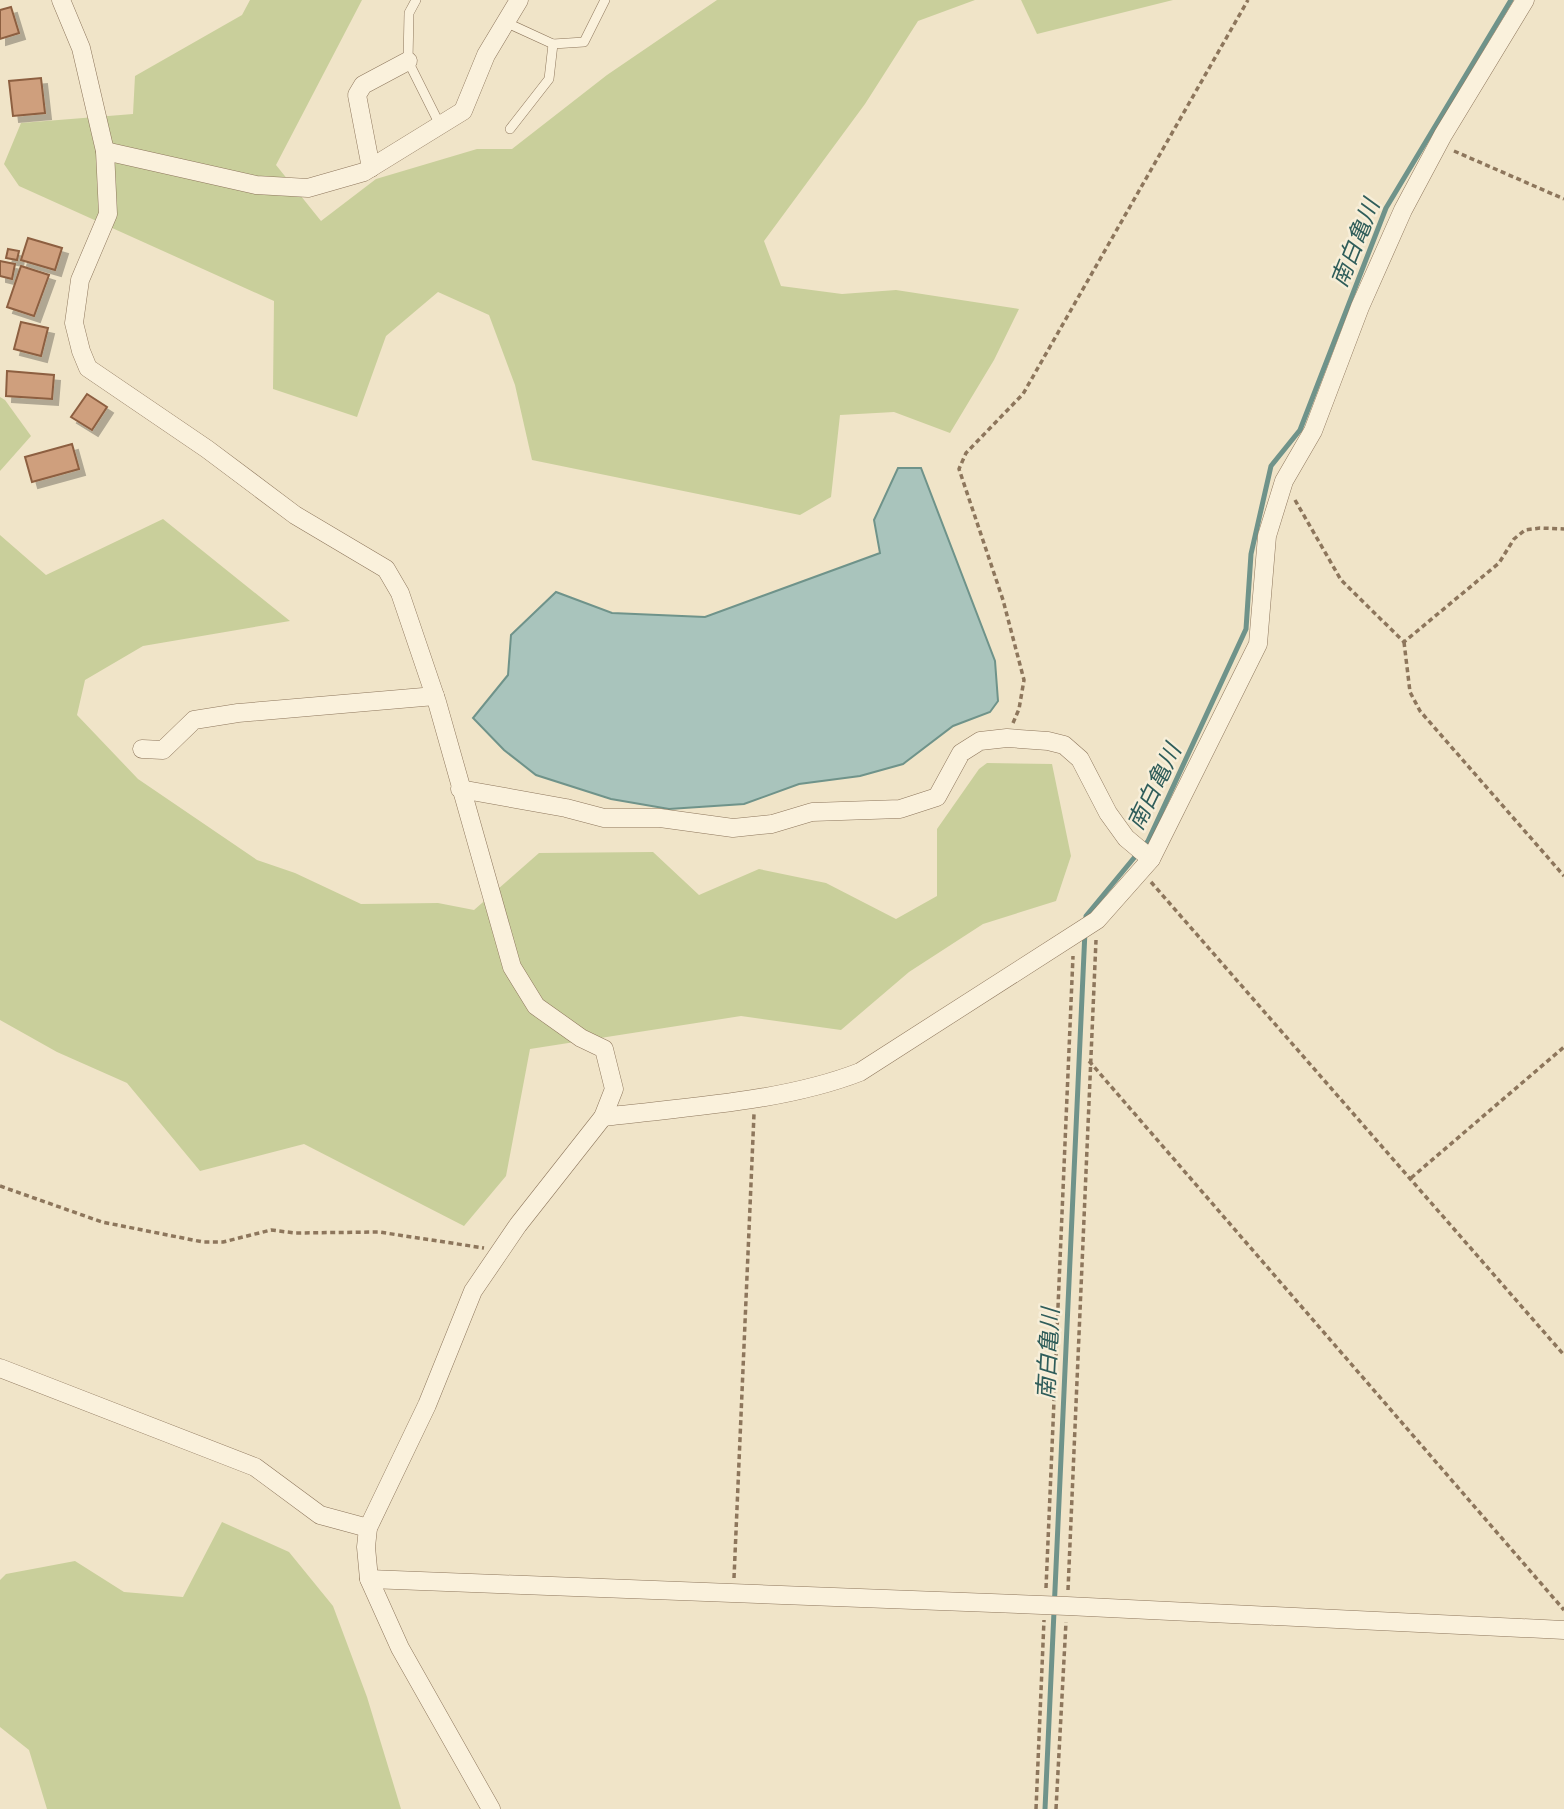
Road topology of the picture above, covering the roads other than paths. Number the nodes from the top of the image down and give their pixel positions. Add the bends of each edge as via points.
1 (61, 0) edge
2 (416, 0) edge
3 (519, 0) edge
4 (606, 0) edge
5 (1525, 0) edge
6 (505, 22) junction
7 (553, 44) junction
8 (408, 61) junction
9 (440, 125) junction
10 (510, 129) dead end
11 (105, 151) junction
12 (371, 168) junction
13 (435, 696) junction
14 (142, 749) dead end
15 (460, 789) junction
16 (1146, 865) junction
17 (603, 1117) junction
18 (0, 1367) edge
19 (368, 1528) junction
20 (369, 1578) junction
21 (1564, 1630) edge
22 (491, 1809) edge

1 - 11 street via 81,48
2 - 8 lane via 409,13
3 - 6 street
4 - 7 lane via 584,42
5 - 16 street via 1403,210 1313,431 1284,481 1267,536 1258,644
6 - 7 lane
6 - 9 street via 463,111
7 - 10 lane via 549,79
8 - 9 lane
8 - 12 street via 363,85 357,95
9 - 12 street
11 - 12 street via 256,185 308,188
11 - 13 street via 108,214 80,280 74,323 88,368 295,515 386,569 400,593
13 - 14 street via 205,718 194,720 163,750
13 - 15 street
15 - 16 street via 604,818 660,818 733,828 772,824 812,812 900,809 937,797 961,752 980,741 1048,741 1064,745 1080,759 1108,813
15 - 17 street via 512,967 536,1006 604,1049 614,1089
16 - 17 street via 1097,920 860,1072 836,1082 754,1098
17 - 19 street via 473,1291 427,1405
18 - 19 street via 255,1467 320,1515
19 - 20 street
20 - 21 street
20 - 22 street via 400,1648

